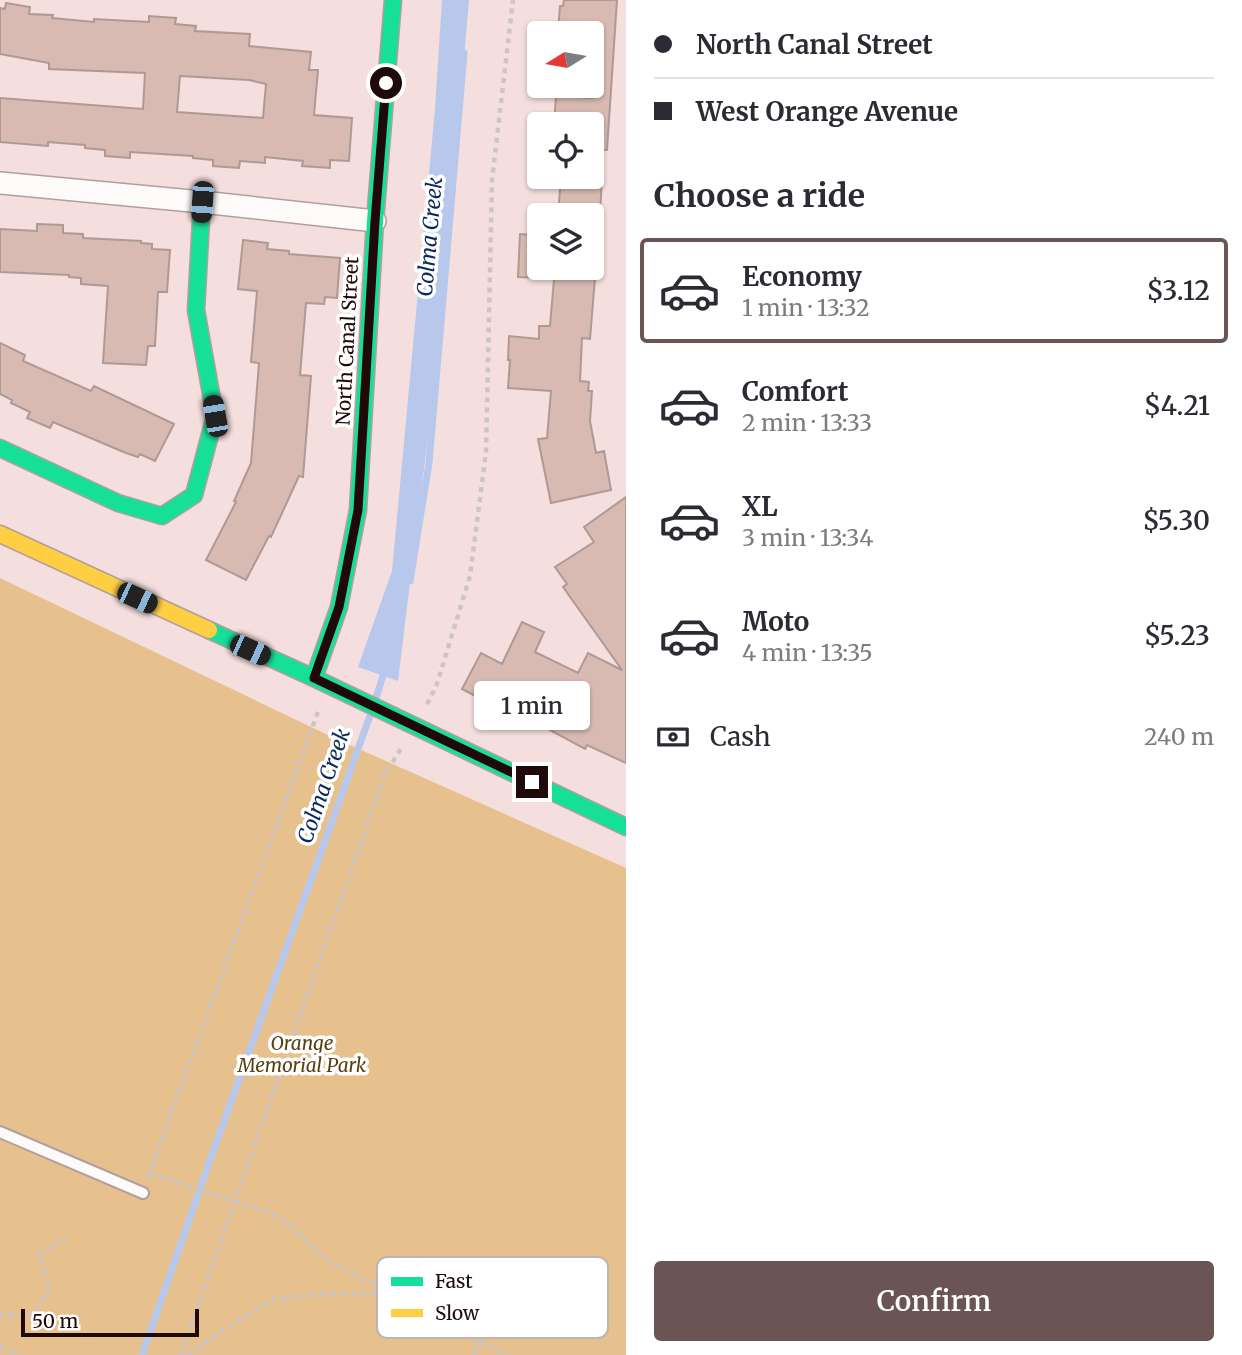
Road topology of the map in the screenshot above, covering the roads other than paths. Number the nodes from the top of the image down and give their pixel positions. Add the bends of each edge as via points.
1 (393, 0) edge
2 (0, 183) edge
3 (202, 202) junction
4 (375, 221) junction
5 (0, 448) edge
6 (0, 534) edge
7 (321, 682) junction
8 (626, 827) edge
9 (0, 1132) edge
10 (143, 1193) road end

1 - 4 street, North Canal Street
2 - 3 street
3 - 4 street
3 - 5 street via 195,310 215,416 194,495 162,516 118,503
4 - 7 street, North Canal Street via 358,510
6 - 7 street
7 - 8 street
9 - 10 lane

